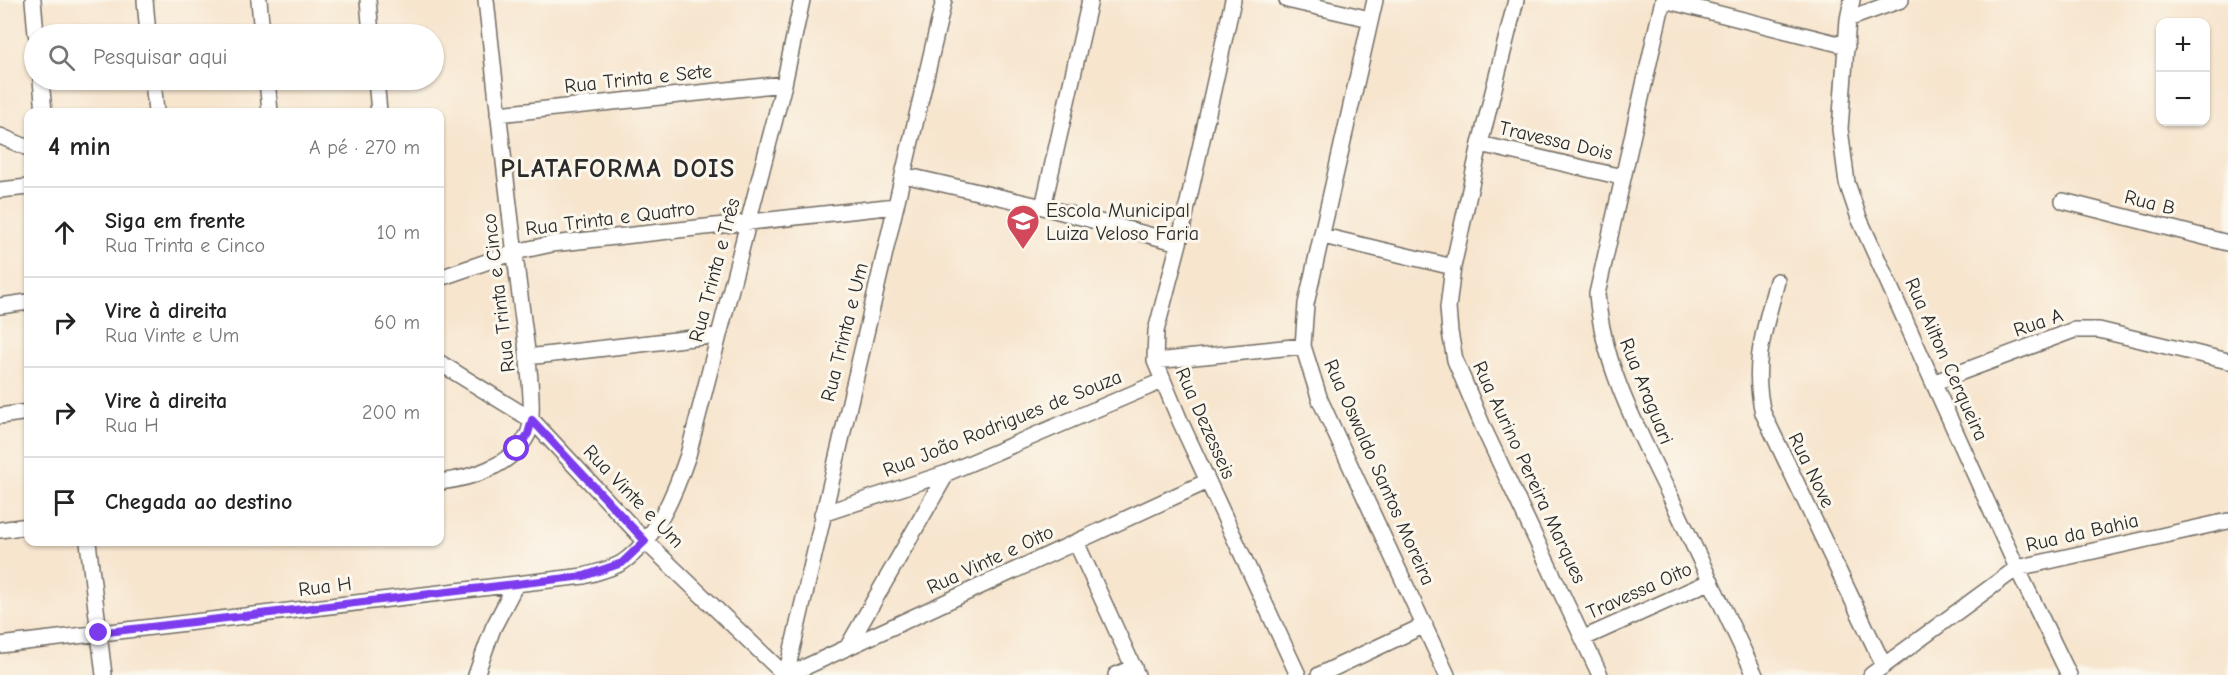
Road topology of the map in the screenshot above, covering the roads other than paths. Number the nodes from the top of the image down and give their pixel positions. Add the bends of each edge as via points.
1 (33, 0) edge
2 (145, 0) edge
3 (259, 0) edge
4 (368, 0) edge
5 (486, 0) edge
6 (802, 0) edge
7 (944, 0) edge
8 (1090, 0) edge
9 (1233, 0) edge
10 (1287, 0) edge
11 (1375, 0) edge
12 (1516, 0) edge
13 (1663, 0) edge
14 (1852, 0) edge
15 (1901, 0) edge
16 (1370, 19) junction
17 (1848, 19) junction
18 (35, 24) edge
19 (147, 24) edge
20 (261, 24) edge
21 (370, 24) edge
22 (1846, 46) junction
23 (784, 84) junction
24 (42, 90) edge
25 (154, 90) edge
26 (268, 90) edge
27 (377, 90) edge
28 (44, 108) edge
29 (156, 108) edge
30 (270, 108) edge
31 (379, 108) edge
32 (498, 114) junction
33 (0, 136) edge
34 (1480, 144) junction
35 (24, 146) edge
36 (904, 175) junction
37 (1622, 177) junction
38 (24, 187) edge
39 (0, 190) edge
40 (2063, 201) dead end
41 (896, 206) junction
42 (1043, 207) junction
43 (749, 223) junction
44 (1323, 236) junction
45 (1179, 243) junction
46 (2228, 243) edge
47 (515, 252) junction
48 (1453, 267) junction
49 (444, 277) edge
50 (1776, 281) dead end
51 (24, 303) edge
52 (0, 306) edge
53 (719, 335) junction
54 (1303, 346) junction
55 (527, 357) junction
56 (1155, 361) junction
57 (2228, 361) edge
58 (444, 365) edge
59 (1162, 381) junction
60 (1935, 382) junction
61 (24, 413) edge
62 (0, 416) edge
63 (532, 420) junction
64 (947, 473) junction
65 (444, 481) edge
66 (1208, 481) junction
67 (822, 514) junction
68 (2228, 520) edge
69 (24, 527) edge
70 (0, 530) edge
71 (645, 541) junction
72 (1076, 542) junction
73 (88, 546) edge
74 (2017, 568) junction
75 (1711, 581) junction
76 (516, 584) junction
77 (1425, 626) junction
78 (99, 633) junction
79 (1584, 639) junction
80 (0, 645) edge
81 (847, 648) junction
82 (1884, 666) junction
83 (1135, 671) edge
84 (104, 675) edge
85 (476, 675) edge
86 (787, 675) edge
87 (1116, 675) edge
88 (1298, 675) edge
89 (1319, 675) edge
90 (1447, 675) edge
91 (1600, 675) edge
92 (1755, 675) edge
93 (1871, 675) edge
94 (2069, 675) edge

1 - 18 street
2 - 19 street
3 - 20 street
4 - 21 street
5 - 32 street, Rua Trinta e Cinco
6 - 23 street, Rua Trinta e Três
7 - 36 street, Rua Trinta e Um
8 - 42 street
9 - 45 street, Rua Dezesseis
10 - 16 street
11 - 16 street, Rua Oswaldo Santos Moreira
12 - 34 street, Rua Aurino Pereira Marques
13 - 22 street
13 - 37 street, Rua Araguari
14 - 17 street, Rua Ailton Cerqueira
15 - 17 street
16 - 44 street, Rua Oswaldo Santos Moreira
17 - 22 street, Rua Ailton Cerqueira
22 - 60 street, Rua Ailton Cerqueira via 1840,129 1847,183 1859,218
23 - 32 street, Rua Trinta e Sete
23 - 43 street, Rua Trinta e Três
24 - 28 street
25 - 29 street
26 - 30 street
27 - 31 street
32 - 47 street, Rua Trinta e Cinco
33 - 35 street
34 - 37 street, Travessa Dois
34 - 48 street, Rua Aurino Pereira Marques
36 - 41 street, Rua Trinta e Um
36 - 42 street
37 - 75 street, Rua Araguari via 1597,294 1604,342 1631,415
38 - 39 street
40 - 46 street, Rua B
41 - 43 street, Rua Trinta e Quatro
41 - 67 street, Rua Trinta e Um
42 - 45 street
43 - 47 street, Rua Trinta e Quatro via 552,244
43 - 53 street, Rua Trinta e Três
44 - 48 street
44 - 54 street, Rua Oswaldo Santos Moreira via 1306,304
45 - 56 street, Rua Dezesseis via 1156,331
47 - 49 street, Rua Trinta e Quatro
47 - 55 street, Rua Trinta e Cinco
48 - 79 street, Rua Aurino Pereira Marques via 1448,308 1455,360
50 - 82 street, Rua Nove via 1758,364 1758,394 1763,413
51 - 52 street
53 - 55 street
53 - 71 street, Rua Trinta e Três via 679,481
54 - 56 street
54 - 77 street, Rua Oswaldo Santos Moreira via 1320,400
55 - 63 street, Rua Trinta e Cinco
56 - 59 street, Rua Dezesseis
57 - 60 street, Rua A via 2099,330 2074,330
58 - 63 street, Rua Vinte e Um
59 - 64 street, Rua João Rodrigues de Souza
59 - 66 street, Rua Dezesseis
60 - 74 street, Rua Ailton Cerqueira
61 - 62 street
63 - 65 street via 517,449 501,462 472,476
63 - 71 street, Rua Vinte e Um
64 - 67 street, Rua João Rodrigues de Souza
64 - 81 street
66 - 72 street, Rua Vinte e Oito
66 - 88 street, Rua Dezesseis
67 - 86 street, Rua Trinta e Um
68 - 74 street, Rua da Bahia
69 - 70 street
71 - 76 street, Rua H via 622,563 603,571
71 - 86 street, Rua Vinte e Um
72 - 81 street, Rua Vinte e Oito
72 - 83 street
73 - 78 street
74 - 82 street, Rua da Bahia
74 - 94 street, Rua Ailton Cerqueira
75 - 79 street, Travessa Oito
75 - 92 street, Rua Araguari
76 - 78 street, Rua H
76 - 85 street via 493,628
77 - 89 street
77 - 90 street, Rua Oswaldo Santos Moreira
78 - 80 street, Rua H
78 - 84 street
79 - 91 street, Rua Aurino Pereira Marques
81 - 86 street, Rua Vinte e Oito
82 - 93 street, Rua da Bahia
83 - 87 street

